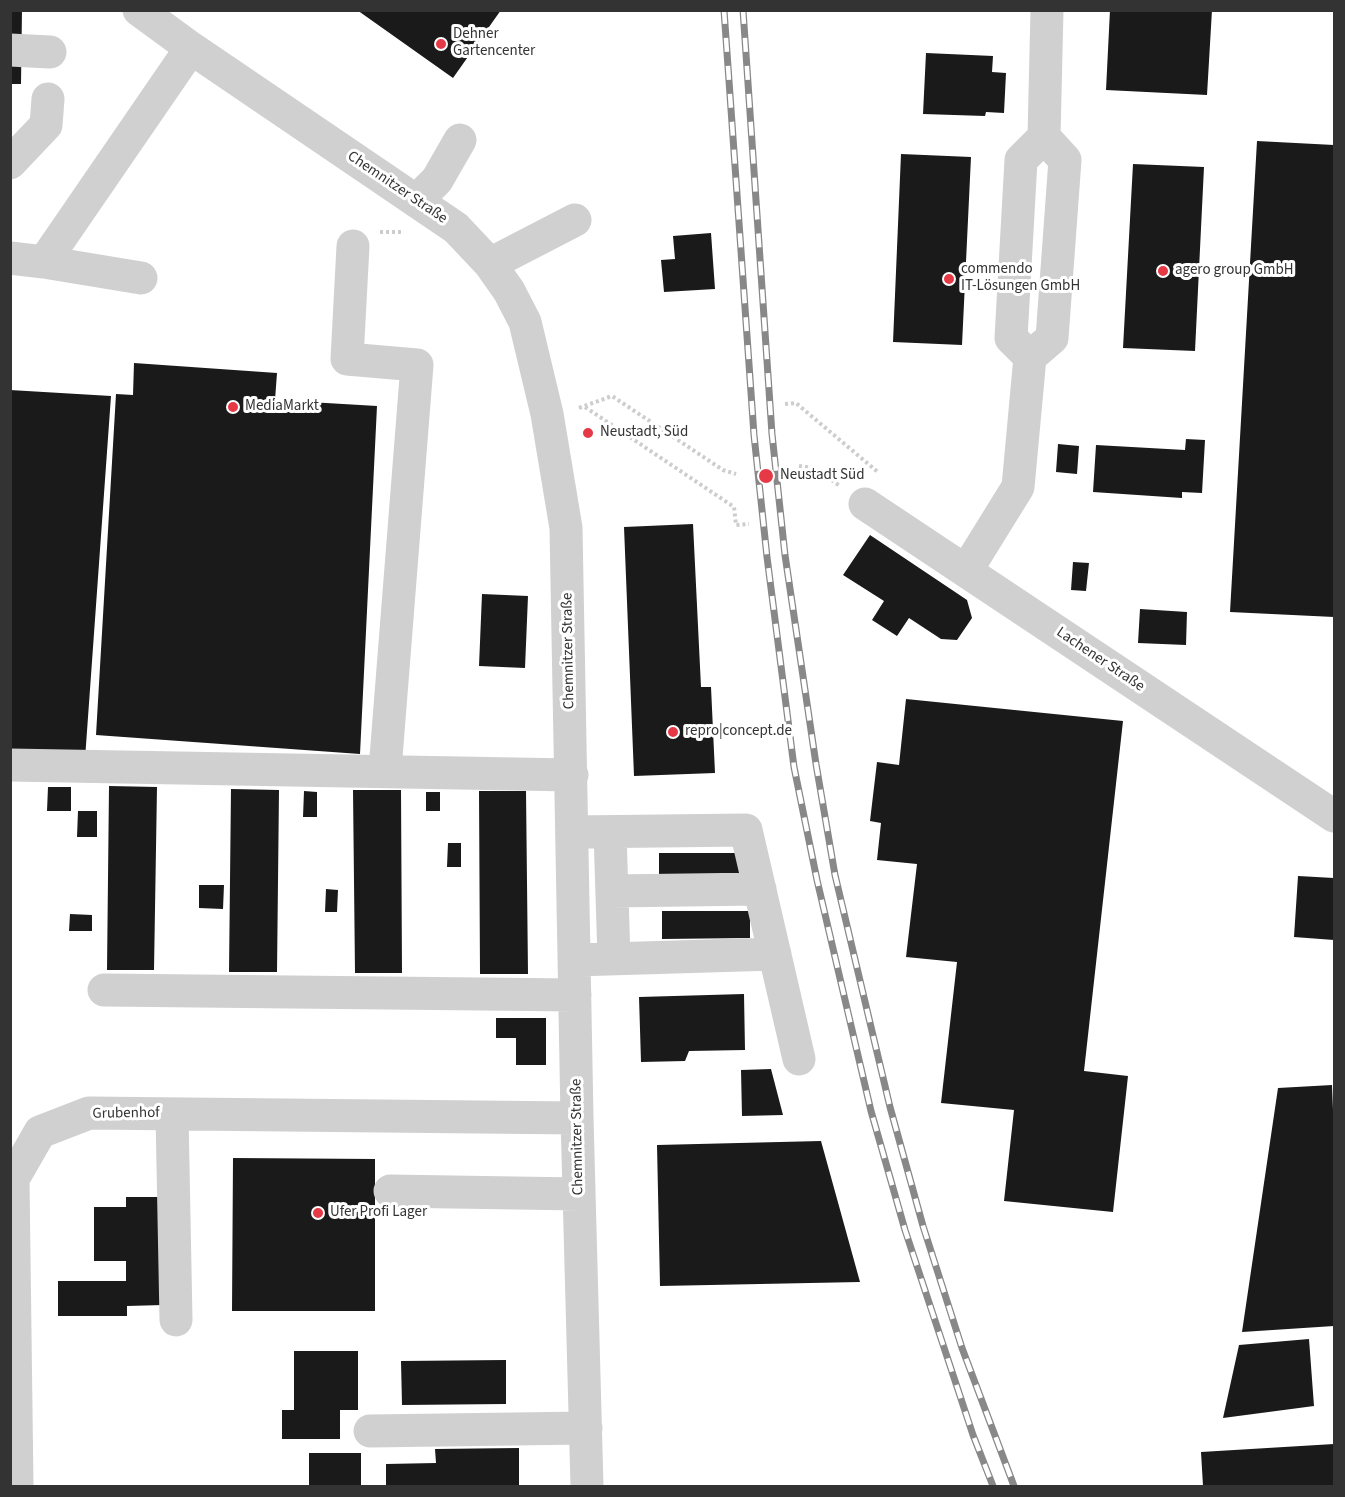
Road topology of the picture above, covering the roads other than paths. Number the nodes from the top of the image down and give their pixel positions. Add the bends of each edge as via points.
1 (1047, 10) edge
2 (159, 16) edge
3 (191, 48) junction
4 (10, 50) edge
5 (50, 52) dead end
6 (48, 99) dead end
7 (1044, 137) junction
8 (460, 140) dead end
9 (10, 163) edge
10 (416, 201) junction
11 (575, 220) dead end
12 (353, 246) dead end
13 (10, 258) edge
14 (44, 262) junction
15 (490, 264) junction
16 (141, 278) dead end
17 (1030, 357) junction
18 (876, 492) road end
19 (966, 571) junction
20 (10, 765) edge
21 (385, 771) junction
22 (572, 775) junction
23 (1335, 816) edge
24 (573, 832) junction
25 (610, 832) junction
26 (760, 889) junction
27 (612, 891) junction
28 (775, 954) junction
29 (614, 959) junction
30 (575, 960) junction
31 (104, 990) dead end
32 (575, 995) junction
33 (799, 1059) dead end
34 (172, 1113) junction
35 (577, 1118) junction
36 (390, 1191) dead end
37 (579, 1194) junction
38 (176, 1320) dead end
39 (586, 1428) junction
40 (370, 1431) dead end
41 (17, 1486) edge
42 (587, 1486) edge

1 - 7 street
2 - 3 street, Chemnitzer Straße
3 - 10 street, Chemnitzer Straße
3 - 14 street
4 - 5 street
6 - 9 street via 46,125
7 - 17 street via 1021,160 1011,338
7 - 17 street via 1065,160 1052,338
8 - 10 street via 436,180
10 - 15 street, Chemnitzer Straße via 456,228
11 - 15 street
12 - 21 street via 346,359 417,365
13 - 14 street
14 - 16 street
15 - 22 street, Chemnitzer Straße via 525,322 547,414 566,528
17 - 19 street via 1018,488
18 - 19 street, Lachener Straße
19 - 23 street, Lachener Straße
20 - 21 street
21 - 22 street
22 - 24 street, Chemnitzer Straße
24 - 25 street
24 - 30 street, Chemnitzer Straße
25 - 26 street via 746,830
25 - 27 street
26 - 27 street
26 - 28 street
27 - 29 street
28 - 29 street
28 - 33 street
29 - 30 street
30 - 32 street, Chemnitzer Straße
31 - 32 street
32 - 35 street, Chemnitzer Straße
34 - 35 street, Grubenhof
34 - 38 street
34 - 41 street, Grubenhof via 89,1113 40,1132 13,1179
35 - 37 street, Chemnitzer Straße
36 - 37 street
37 - 39 street, Chemnitzer Straße
39 - 40 street
39 - 42 street, Chemnitzer Straße

